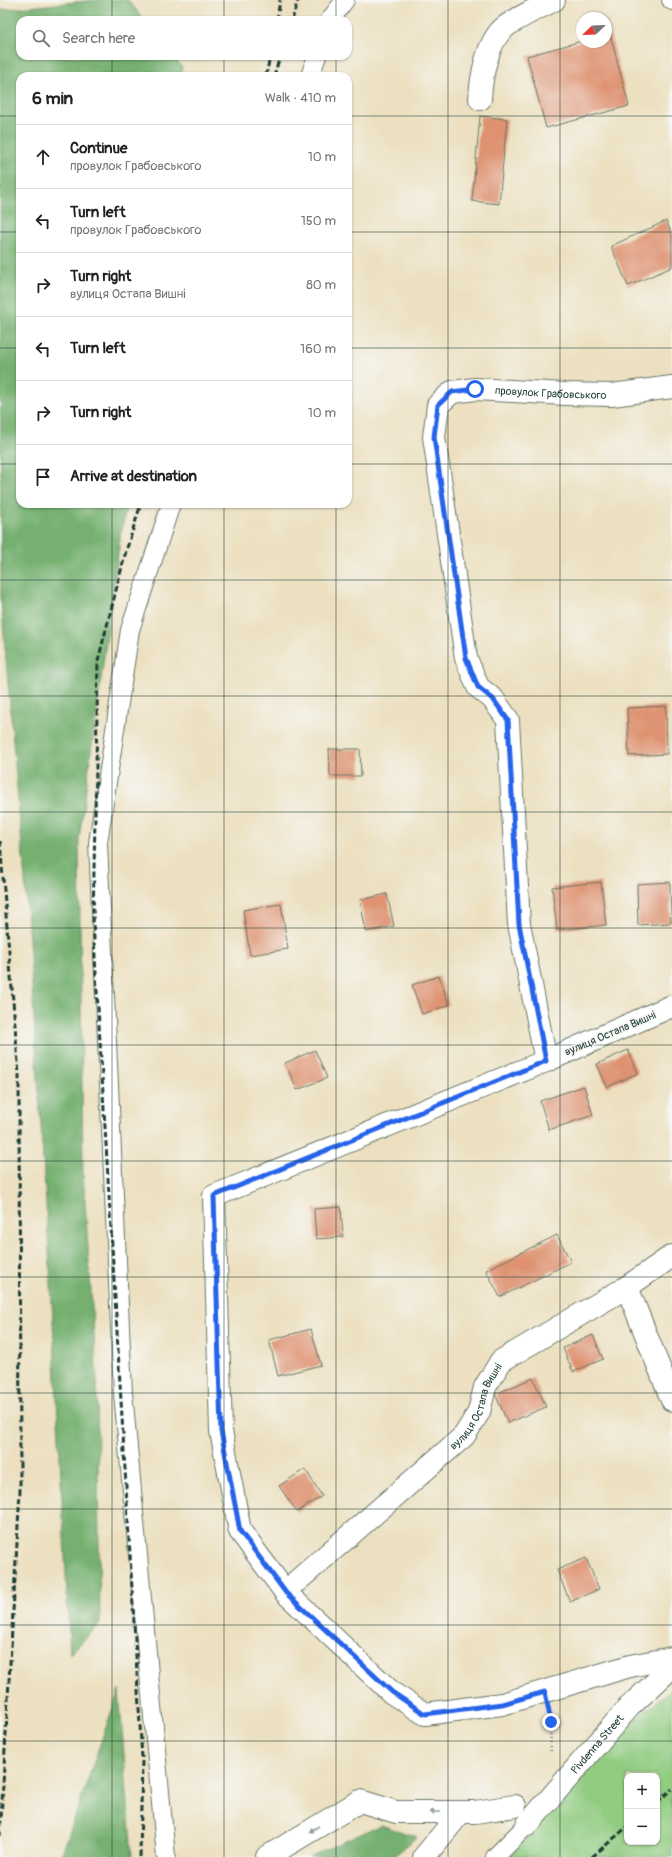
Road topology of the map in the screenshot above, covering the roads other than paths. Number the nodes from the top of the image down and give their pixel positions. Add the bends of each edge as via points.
1 (345, 0) edge
2 (554, 0) edge
3 (333, 16) edge
4 (316, 60) edge
5 (311, 72) edge
6 (480, 99) dead end
7 (672, 387) edge
8 (170, 508) edge
9 (672, 1006) edge
10 (546, 1061) junction
11 (672, 1256) edge
12 (628, 1287) junction
13 (672, 1400) edge
14 (297, 1581) dead end
15 (672, 1658) edge
16 (672, 1667) edge
17 (515, 1806) dead end
18 (461, 1812) junction
19 (527, 1826) joint
20 (164, 1836) junction
21 (159, 1857) edge
22 (166, 1857) edge
23 (267, 1857) edge
24 (424, 1857) edge
25 (495, 1857) edge

1 - 3 lane
2 - 6 street via 504,28 492,42 480,86
4 - 5 lane
7 - 10 street, провулок Грабовського via 612,394 475,389 452,392 438,405 434,437 466,658 478,687 493,699 508,720 519,924
8 - 20 lane via 130,630 98,843 123,1393
9 - 10 street, вулиця Остапа Вишні
10 - 15 street, вулиця Остапа Вишні via 214,1196 221,1431 240,1531 286,1593 392,1692 425,1714 502,1704 630,1666
11 - 12 street, вулиця Остапа Вишні
12 - 13 street
12 - 14 street, вулиця Остапа Вишні via 501,1361 485,1387 479,1412 464,1436
16 - 19 street, Pivdenna Street via 629,1707
17 - 18 street
18 -> 23 street via 396,1812 360,1801
18 - 24 street
19 - 25 lane
20 - 21 lane
20 - 22 lane

